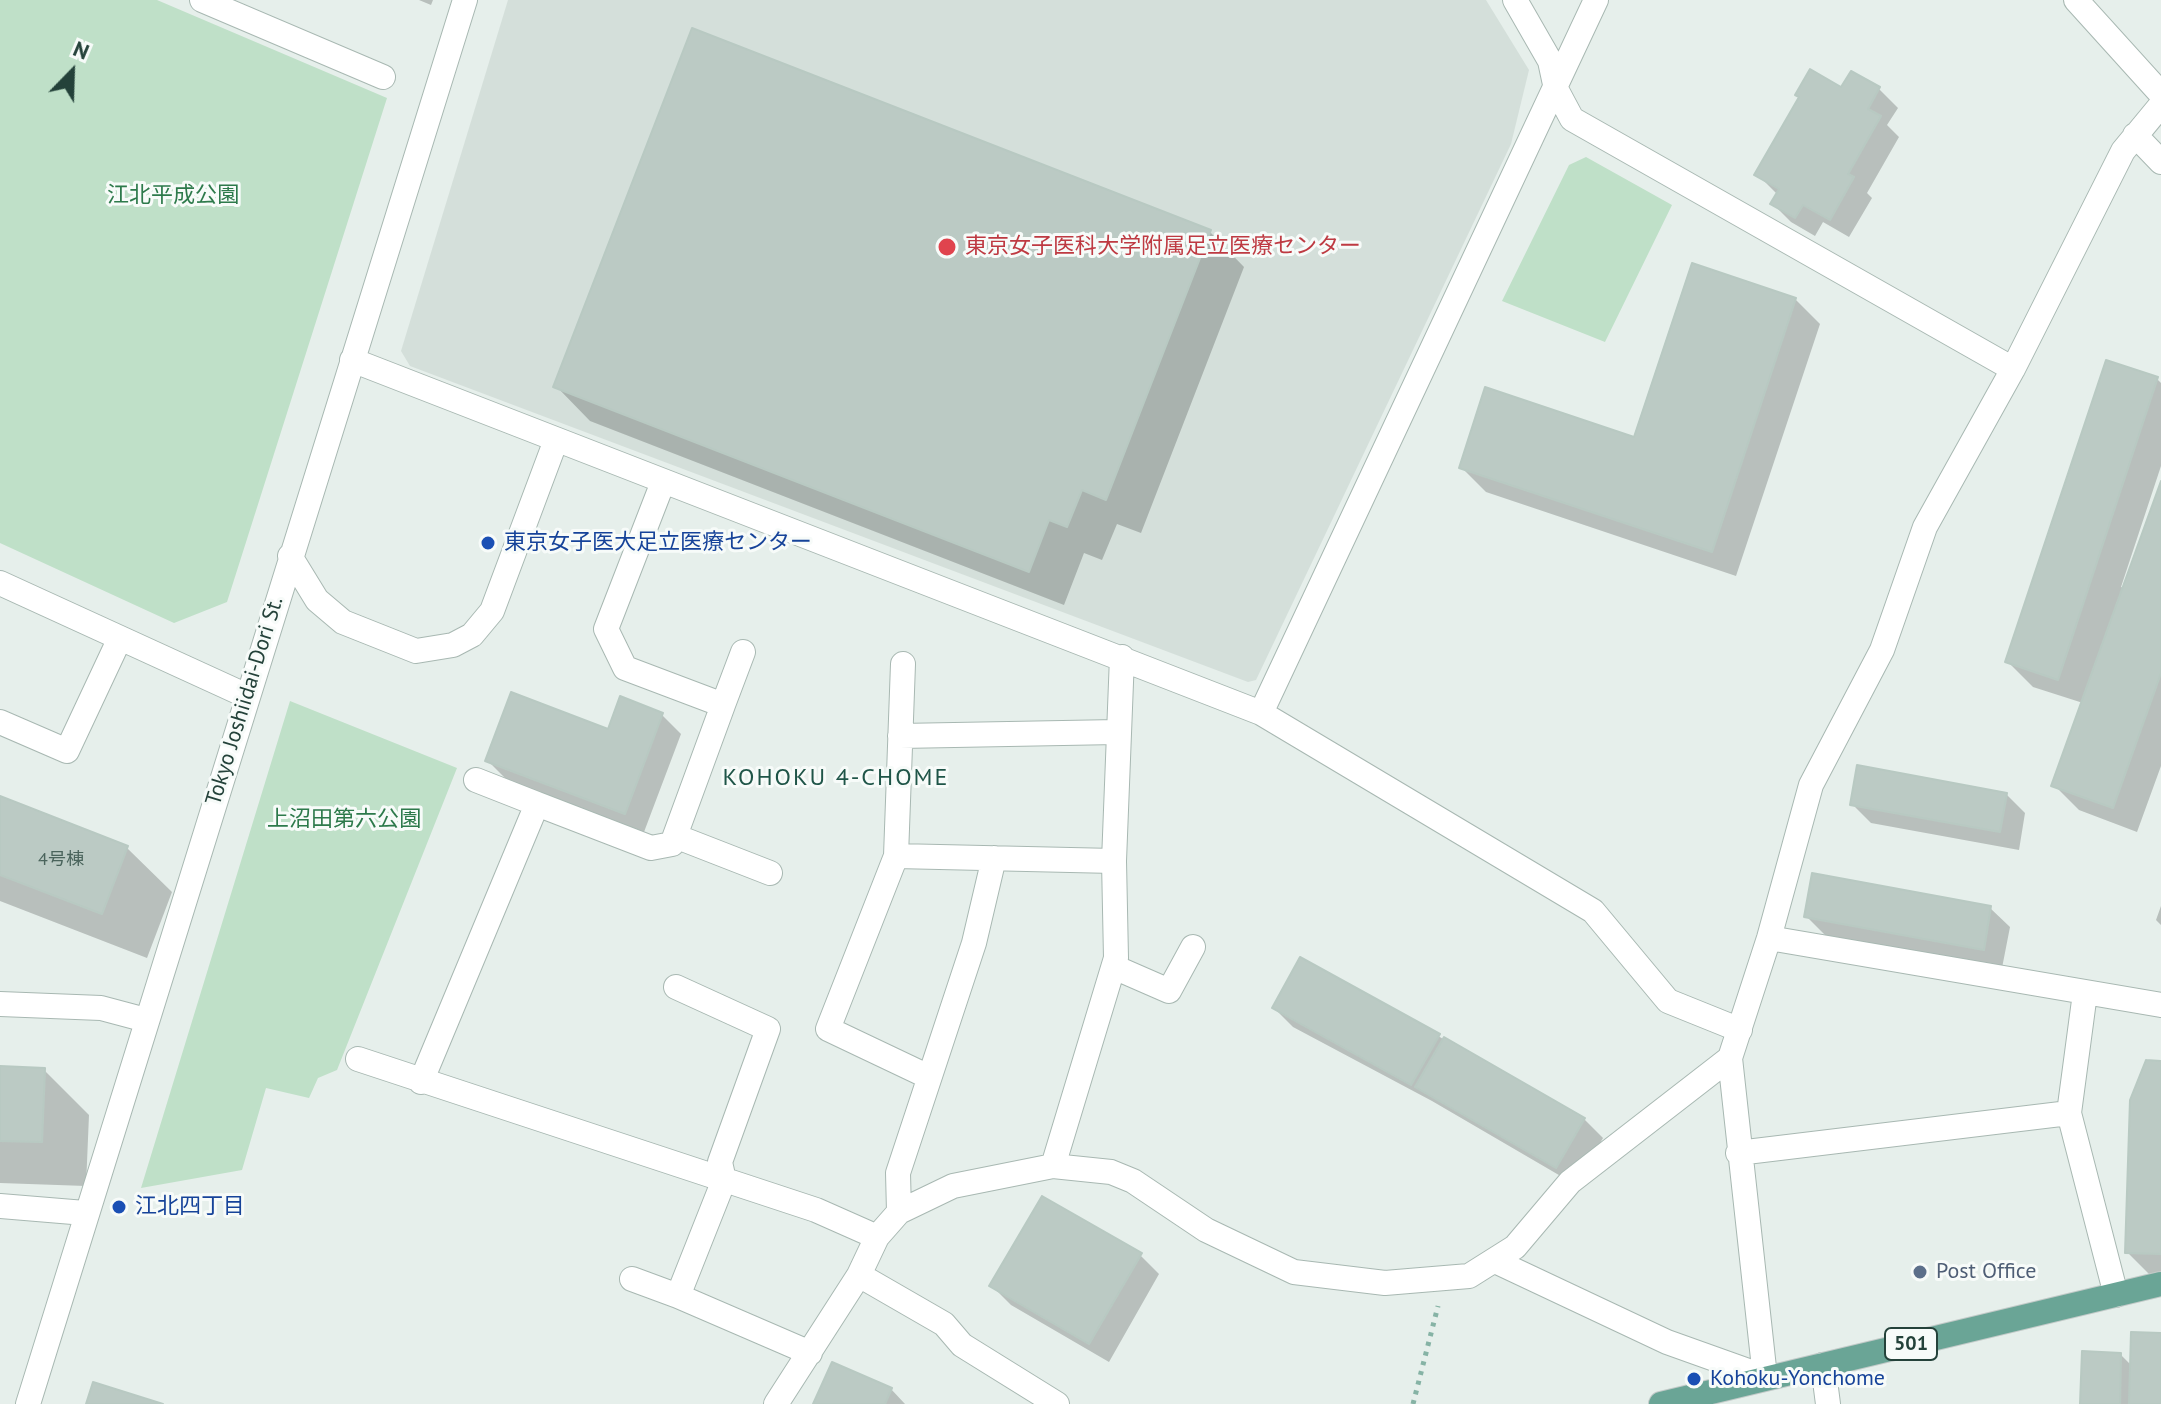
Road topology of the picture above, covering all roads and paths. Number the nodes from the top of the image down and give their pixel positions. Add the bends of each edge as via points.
1 (202, 0) edge
2 (465, 0) edge
3 (1515, 0) edge
4 (1596, 0) edge
5 (2076, 0) edge
6 (383, 77) dead end
7 (1556, 89) junction
8 (2161, 94) edge
9 (2161, 105) edge
10 (2135, 135) junction
11 (2161, 162) edge
12 (352, 360) junction
13 (2013, 369) junction
14 (556, 440) junction
15 (663, 482) junction
16 (290, 556) junction
17 (0, 583) edge
18 (120, 638) junction
19 (743, 652) dead end
20 (1122, 657) junction
21 (903, 664) dead end
22 (247, 696) junction
23 (723, 705) junction
24 (1261, 713) junction
25 (0, 722) edge
26 (1117, 732) junction
27 (900, 736) junction
28 (476, 780) dead end
29 (537, 804) junction
30 (675, 836) junction
31 (896, 856) junction
32 (994, 858) junction
33 (1114, 861) junction
34 (770, 873) dead end
35 (1769, 938) junction
36 (1193, 947) dead end
37 (1114, 967) junction
38 (676, 987) dead end
39 (2085, 993) junction
40 (0, 1004) edge
41 (2161, 1005) edge
42 (146, 1020) junction
43 (1740, 1030) junction
44 (1730, 1058) junction
45 (358, 1059) dead end
46 (929, 1077) junction
47 (421, 1082) junction
48 (2069, 1113) junction
49 (1738, 1153) junction
50 (1053, 1166) junction
51 (724, 1180) junction
52 (0, 1206) edge
53 (899, 1212) junction
54 (85, 1213) junction
55 (877, 1237) junction
56 (1495, 1261) junction
57 (859, 1275) junction
58 (1445, 1278) junction
59 (632, 1279) dead end
60 (2161, 1284) edge
61 (2116, 1295) junction
62 (678, 1296) junction
63 (810, 1353) junction
64 (1823, 1365) junction
65 (1765, 1377) junction
66 (28, 1404) edge
67 (776, 1404) edge
68 (1057, 1404) edge
69 (1413, 1404) edge
70 (1661, 1404) edge
71 (1828, 1404) edge

1 - 6 street
2 - 12 street, Tokyo Joshiidai-Dori St.
3 - 7 street via 1550,61
4 - 7 street
5 - 8 street
7 - 13 street via 1572,119
7 - 24 street
9 - 10 street
10 - 11 street
10 - 13 street
12 - 14 street
12 - 16 street, Tokyo Joshiidai-Dori St.
13 - 35 street via 1925,527 1882,650 1811,785
14 - 15 street
14 - 16 street via 492,611 472,635 453,645 416,651 343,622 317,600
15 - 20 street
15 - 23 street via 606,629 625,668
16 - 22 street, Tokyo Joshiidai-Dori St.
17 - 18 street
18 - 22 street
18 - 25 street via 67,751
19 - 23 street
20 - 24 street
20 - 26 street
21 - 27 street
22 - 42 street, Tokyo Joshiidai-Dori St.
23 - 30 street
24 - 43 street via 1593,911 1668,1001
26 - 27 street
26 - 33 street
27 - 31 street
28 - 29 street
29 - 30 street via 651,848 672,844
29 - 47 street
30 - 34 street
31 - 32 street
31 - 46 street via 828,1029
32 - 33 street
32 - 46 street via 974,943
33 - 37 street
35 - 39 street
35 - 43 street
36 - 37 street via 1169,991
37 - 50 street
38 - 51 street via 768,1029 720,1162
39 - 41 street
39 - 48 street
40 - 42 street via 101,1008
42 - 54 street, Tokyo Joshiidai-Dori St.
43 - 44 street
44 - 49 street
44 - 56 street via 1570,1182 1515,1247
45 - 47 street
46 - 53 street via 898,1173
47 - 51 street
48 - 49 street
48 - 61 street
49 - 65 street
50 - 53 street via 953,1186
50 - 58 street via 1111,1172 1133,1181 1206,1230 1294,1272 1385,1283
51 - 55 street via 816,1210
51 - 62 street
52 - 54 street
53 - 55 street
54 - 66 street, Tokyo Joshiidai-Dori St.
55 - 57 street
56 - 58 street via 1469,1276
56 - 65 street via 1667,1342
57 - 63 street
57 - 68 street via 944,1324 962,1345
58 - 69 path
59 - 62 street
60 - 61 main road, 501
61 - 64 main road, 501
62 - 63 street
63 - 67 street
64 - 65 main road, 501
64 - 71 street
65 - 70 main road, 501

